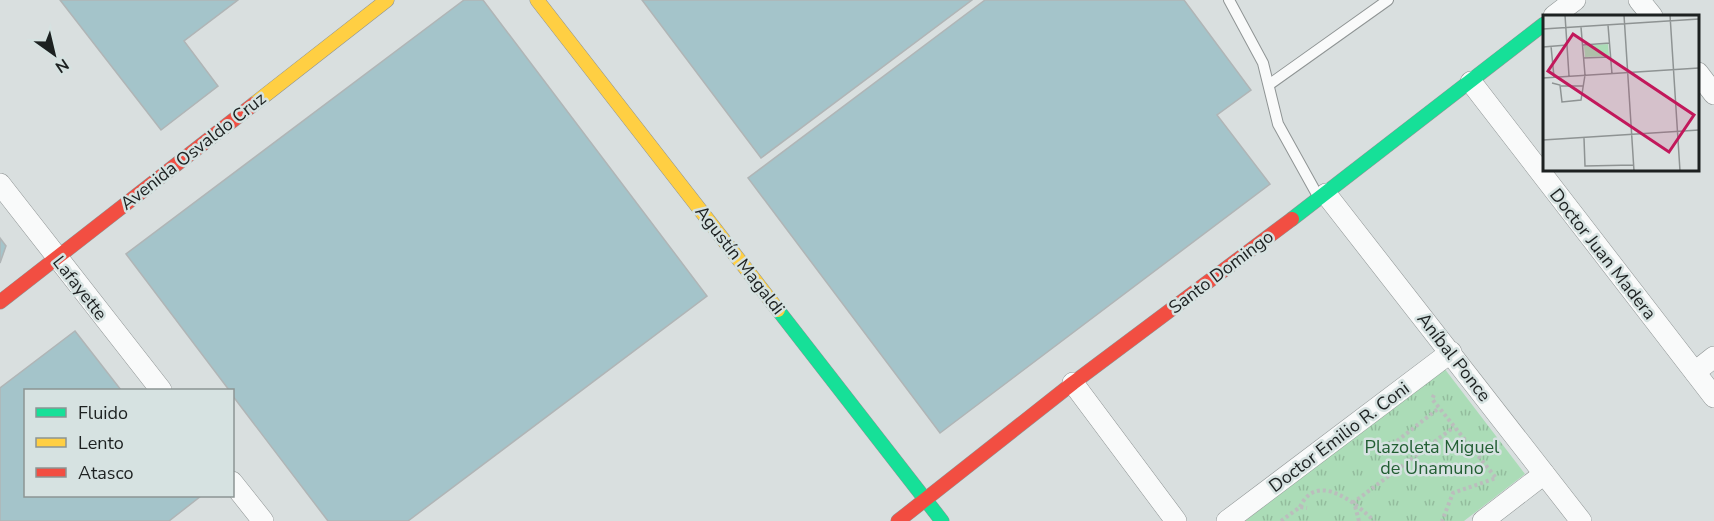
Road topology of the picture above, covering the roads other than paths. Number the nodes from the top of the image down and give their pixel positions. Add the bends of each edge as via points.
1 (387, 0) edge
2 (537, 0) edge
3 (1229, 0) edge
4 (1387, 0) edge
5 (1575, 0) edge
6 (1639, 0) edge
7 (1555, 15) edge
8 (1651, 15) edge
9 (1543, 26) edge
10 (1699, 74) edge
11 (1471, 82) junction
12 (1270, 84) junction
13 (1714, 94) edge
14 (0, 184) edge
15 (1322, 196) junction
16 (56, 258) junction
17 (0, 302) edge
18 (1451, 352) junction
19 (1714, 357) edge
20 (1695, 372) junction
21 (1073, 383) junction
22 (160, 389) edge
23 (1714, 397) edge
24 (1544, 474) junction
25 (234, 485) edge
26 (926, 500) junction
27 (263, 521) edge
28 (898, 521) edge
29 (942, 521) edge
30 (1176, 521) edge
31 (1227, 521) edge
32 (1483, 521) edge
33 (1581, 521) edge

1 - 16 street, Avenida Osvaldo Cruz
2 - 26 street, Agustín Magaldi
3 - 12 lane
4 - 12 lane
5 - 7 street
6 - 8 street
9 - 11 street, Santo Domingo
10 - 13 street
11 - 15 street, Santo Domingo
11 - 20 street, Doctor Juan Madera
12 - 15 lane via 1278,124
14 - 16 street, Lafayette
15 - 18 street, Aníbal Ponce
15 - 21 street, Santo Domingo
16 - 17 street, Avenida Osvaldo Cruz
16 - 22 street, Lafayette
18 - 24 street, Aníbal Ponce
18 - 31 street, Doctor Emilio R. Coni
19 - 20 street
20 - 23 street, Doctor Juan Madera
21 - 26 street, Santo Domingo
21 - 30 street
24 - 32 street
24 - 33 street, Aníbal Ponce
25 - 27 street
26 - 28 street, Santo Domingo
26 - 29 street, Agustín Magaldi

